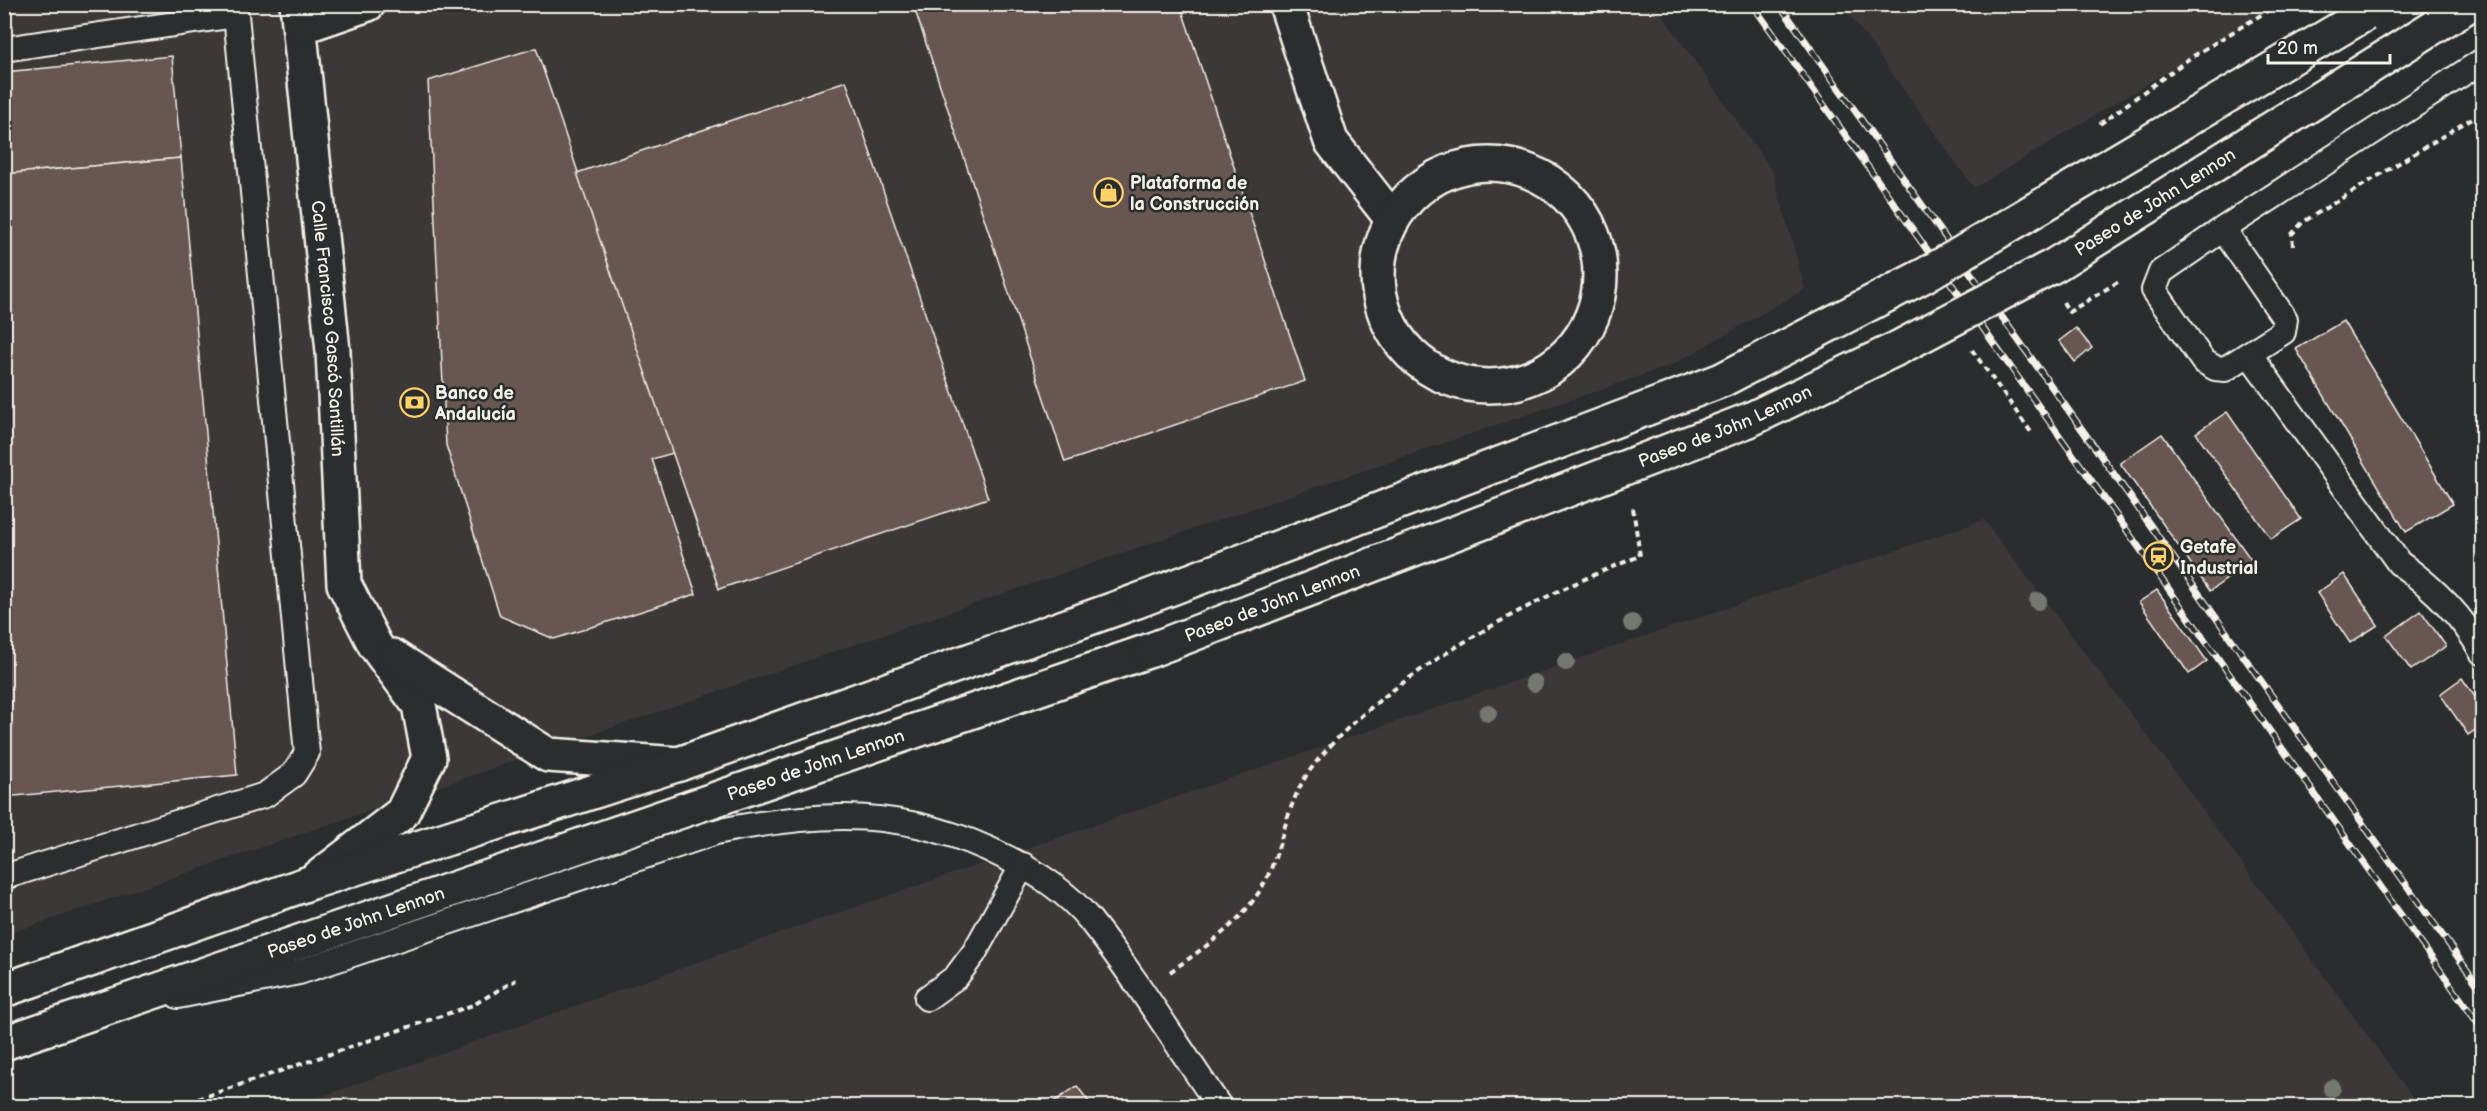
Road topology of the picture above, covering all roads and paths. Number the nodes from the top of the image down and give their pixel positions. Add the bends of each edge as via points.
1 (368, 4) edge
2 (1286, 4) edge
3 (2381, 4) edge
4 (2470, 4) edge
5 (299, 16) edge
6 (4, 49) edge
7 (2482, 61) edge
8 (2482, 112) edge
9 (1392, 219) junction
10 (2223, 229) junction
11 (2293, 246) dead end
12 (1972, 351) dead end
13 (2250, 355) junction
14 (2031, 432) dead end
15 (1643, 504) dead end
16 (375, 645) junction
17 (2482, 652) edge
18 (680, 764) junction
19 (1023, 865) junction
20 (4, 878) edge
21 (312, 882) junction
22 (1165, 975) dead end
23 (516, 980) dead end
24 (4, 990) edge
25 (927, 998) dead end
26 (85, 1015) junction
27 (4, 1043) edge
28 (178, 1107) edge
29 (1219, 1107) edge

1 - 5 main road
2 - 9 main road via 1331,141
3 - 18 main road, bridge via 1924,275 1722,380 1137,601
4 - 26 main road, Paseo de John Lennon, bridge via 2055,265 1898,348 1749,420 1151,650
5 - 16 main road, Calle Francisco Gascó Santillán via 333,351 344,584
6 - 20 lane via 236,15 307,753 294,774 265,795
7 - 10 lane
8 - 11 path via 2302,222 2292,234
9 - 9 main road via 1379,255 1378,292 1390,328 1413,358 1450,379 1482,387 1520,382 1554,366 1581,339 1596,307 1601,271 1594,236 1576,205 1549,181 1516,167 1480,164 1446,173 1407,199
10 - 13 lane via 2285,319 2283,332
10 - 13 lane via 2161,272 2154,290 2209,365 2225,369
12 - 14 path
13 - 17 lane via 2399,563 2432,586 2473,634
15 - 22 path via 1633,508 1640,556 1602,571 1432,662 1335,739 1307,775 1291,805 1269,875 1251,906 1227,930
16 - 18 main road via 548,755
16 - 21 main road, Calle Francisco Gascó Santillán via 419,705 429,758 402,813
18 - 21 main road
19 - 25 lane via 974,953 956,977
19 - 26 lane via 941,829 897,820 860,816 778,819 716,832 299,972
19 - 29 lane via 1049,880 1089,919
21 - 24 main road
23 - 28 path via 473,1005
26 - 27 main road, Paseo de John Lennon

